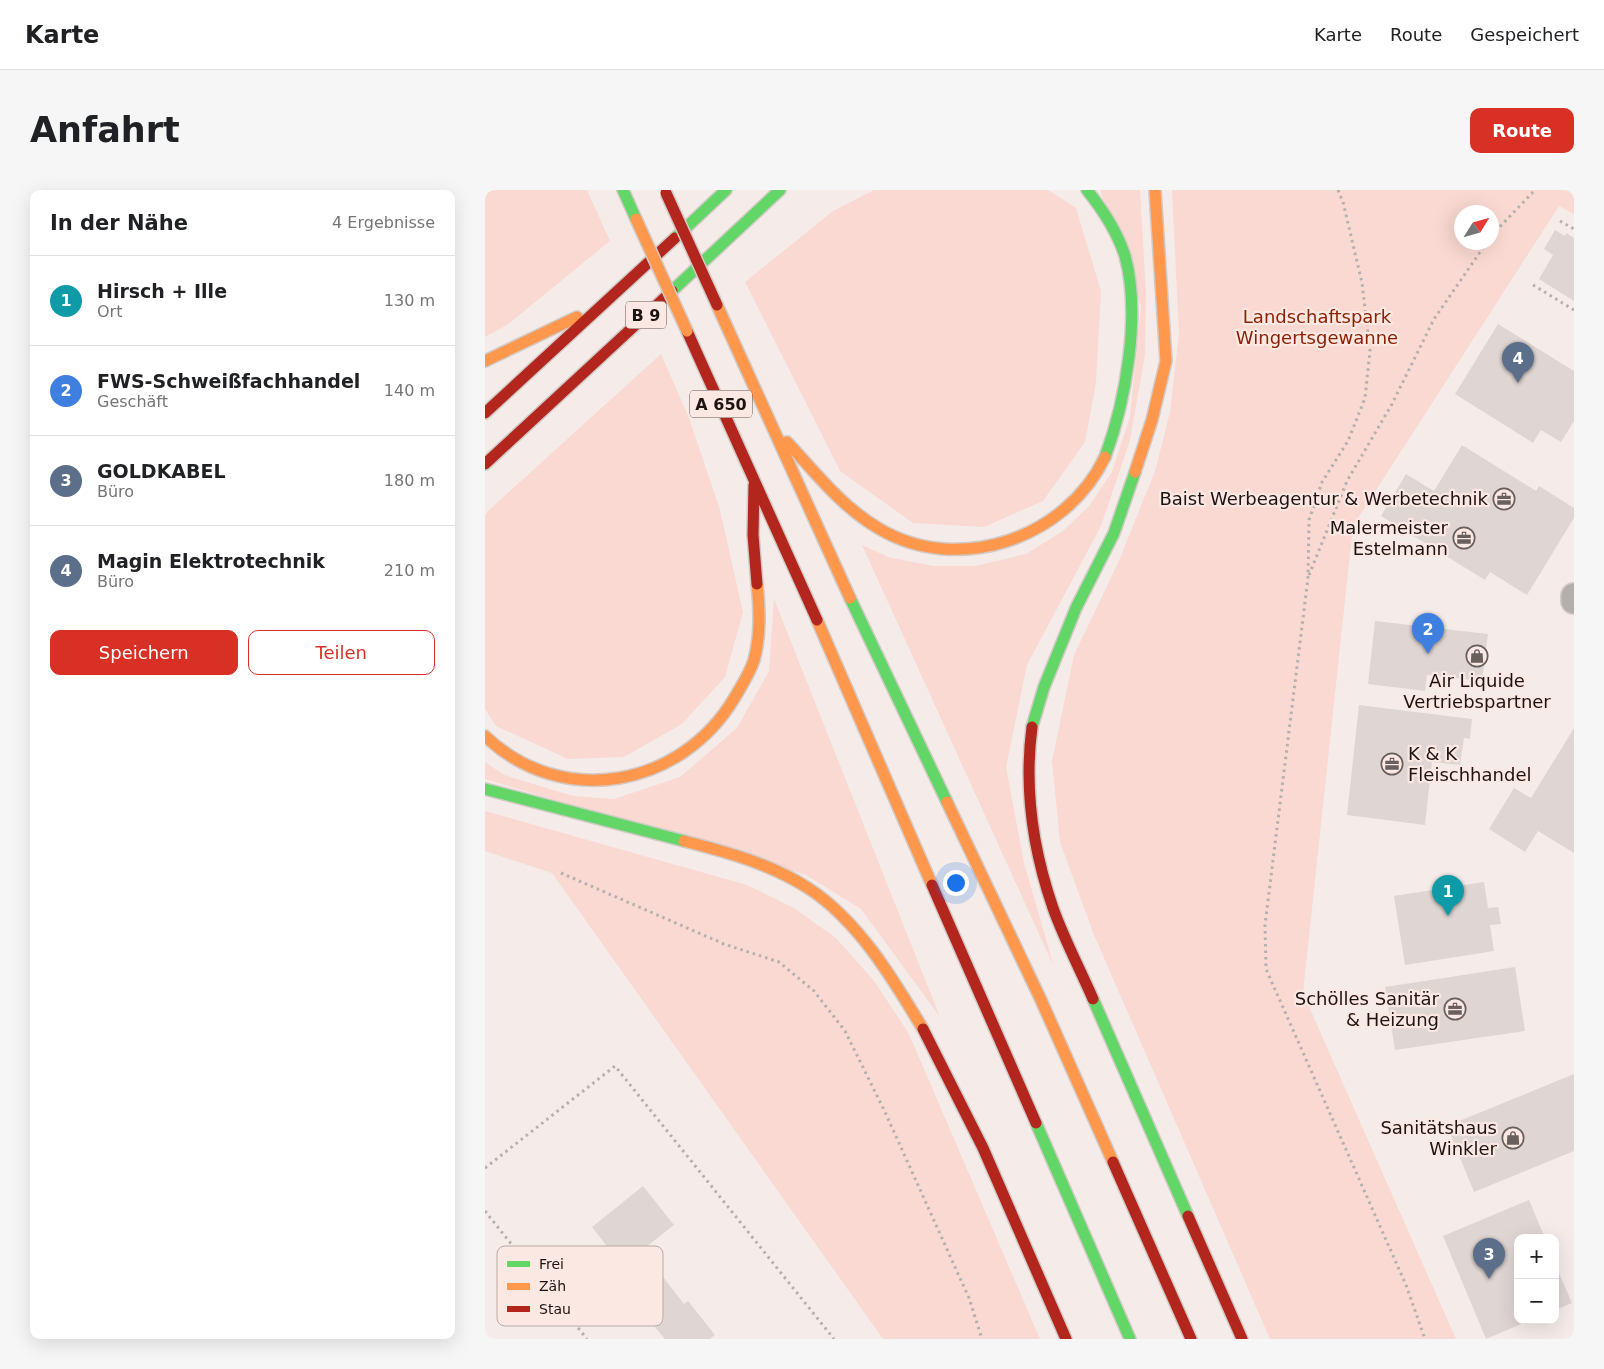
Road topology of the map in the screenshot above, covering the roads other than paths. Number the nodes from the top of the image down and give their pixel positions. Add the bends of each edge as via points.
1 (623, 190) edge
2 (726, 190) edge
3 (1087, 190) edge
4 (1155, 190) edge
5 (665, 192) edge
6 (785, 192) edge
7 (603, 305) junction
8 (485, 361) edge
9 (485, 413) edge
10 (527, 426) junction
11 (773, 426) junction
12 (485, 464) edge
13 (495, 470) dead end
14 (754, 476) junction
15 (1574, 596) edge
16 (1574, 601) edge
17 (485, 736) edge
18 (485, 789) edge
19 (1066, 1339) edge
20 (1130, 1339) edge
21 (1191, 1339) edge
22 (1242, 1339) edge

1 - 14 highway, A 650, bridge
2 - 7 highway, B 9
3 - 11 highway via 1121,244 1130,281 1132,317 1129,351 1117,416 1105,457 1083,490 1058,516 1030,535 998,545 966,550 930,548 903,541 877,528 853,510
4 - 22 highway via 1166,361 1149,428 1114,533 1076,608 1044,687 1032,728 1028,790 1035,845 1053,908
5 - 11 highway, A 650, bridge
6 - 10 highway, B 9 via 765,204
7 - 8 highway
7 - 9 highway, B 9
10 - 12 highway, B 9
10 - 13 highway
11 - 21 highway, A 650 via 843,583 1041,1000
14 - 17 highway via 753,543 760,623 754,659 734,702 718,724 685,754 654,771 616,780 579,781 540,772 495,746
14 - 20 highway, A 650
15 - 16 street
18 - 19 highway via 733,855 776,871 808,888 837,910 895,984 947,1075 979,1139

